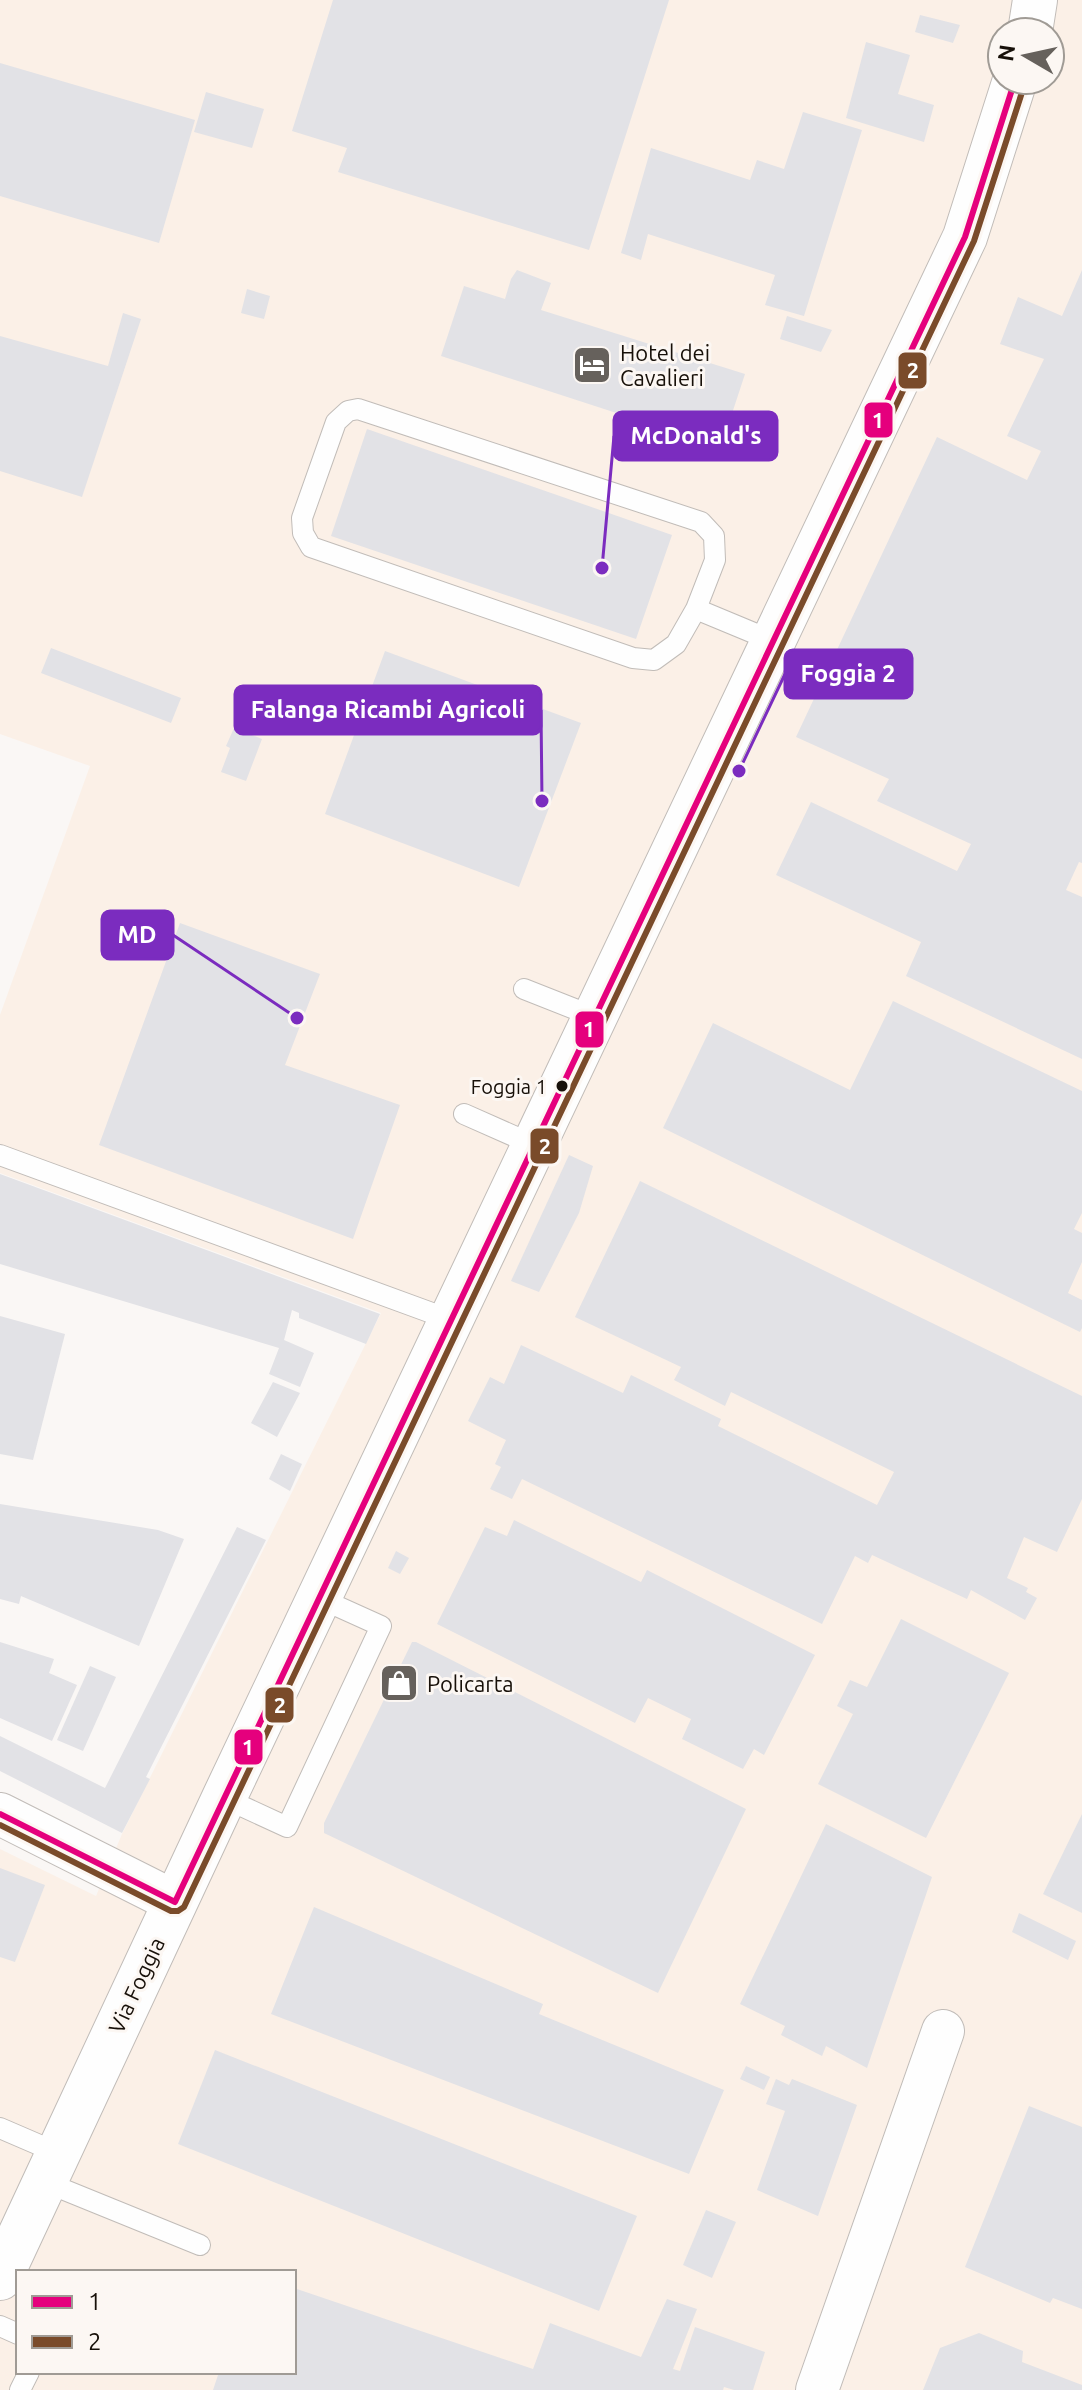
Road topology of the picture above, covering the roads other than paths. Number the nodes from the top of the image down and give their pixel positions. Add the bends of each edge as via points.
1 (1010, 96) edge
2 (696, 609) junction
3 (773, 641) junction
4 (524, 989) dead end
5 (595, 1017) junction
6 (464, 1114) dead end
7 (534, 1145) junction
8 (0, 1155) edge
9 (451, 1320) junction
10 (319, 1598) junction
11 (224, 1798) junction
12 (0, 1814) edge
13 (175, 1902) junction
14 (943, 2031) dead end
15 (0, 2128) edge
16 (51, 2167) junction
17 (200, 2245) dead end
18 (0, 2278) edge
19 (817, 2390) edge

1 - 3 main road, Via Foggia via 965,237
2 - 2 lane via 715,560 714,536 701,522 358,409 336,422 302,518 311,547 633,658 654,660 676,644
2 - 3 lane
3 - 5 main road, Via Foggia
4 - 5 lane
5 - 7 main road, Via Foggia
6 - 7 lane
7 - 9 main road, Via Foggia
8 - 9 lane
9 - 10 main road, Via Foggia
10 - 11 main road, Via Foggia
10 - 11 lane via 381,1626 287,1827
11 - 13 main road, Via Foggia
12 - 13 street
13 - 16 main road, Via Foggia
14 - 19 street
15 - 16 lane
16 - 17 lane
16 - 18 main road, Via Foggia

